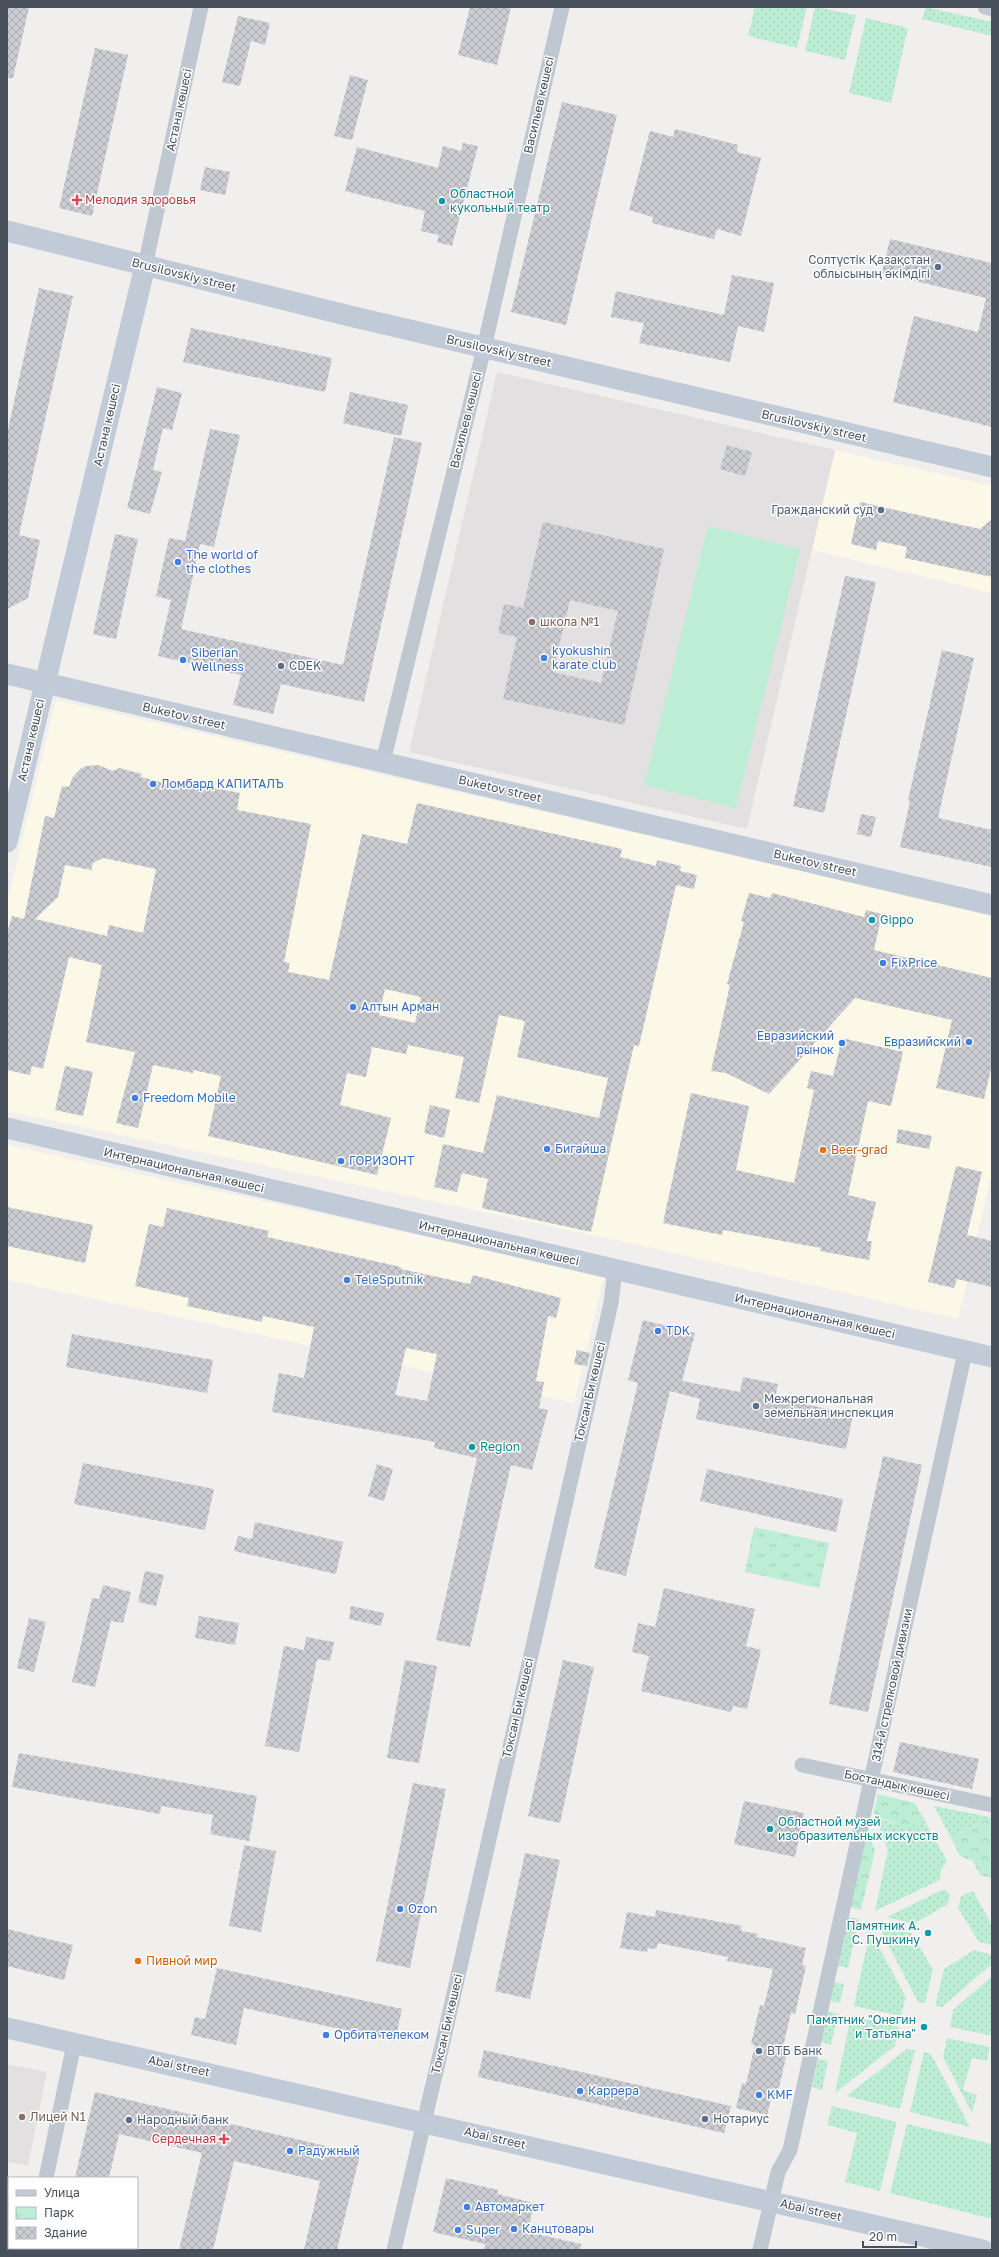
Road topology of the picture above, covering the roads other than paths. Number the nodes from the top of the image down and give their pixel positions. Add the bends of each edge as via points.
1 (201, 7) edge
2 (562, 7) edge
3 (985, 7) edge
4 (992, 9) edge
5 (7, 232) edge
6 (145, 266) junction
7 (484, 348) junction
8 (992, 467) edge
9 (7, 674) edge
10 (45, 683) junction
11 (383, 762) junction
12 (7, 842) edge
13 (992, 905) edge
14 (7, 1128) edge
15 (615, 1270) junction
16 (965, 1352) junction
17 (992, 1357) edge
18 (802, 1765) dead end
19 (871, 1779) junction
20 (992, 1805) edge
21 (7, 2028) edge
22 (74, 2044) junction
23 (425, 2122) junction
24 (46, 2177) edge
25 (771, 2200) junction
26 (394, 2250) edge
27 (760, 2250) edge
28 (983, 2250) edge

1 - 6 street, Астана көшесі
2 - 7 street, Васильев көшесі
3 - 4 street
5 - 6 main road, Brusilovskiy street
6 - 7 main road, Brusilovskiy street
6 - 10 main road, Астана көшесі
7 - 8 main road, Brusilovskiy street
7 - 11 street, Васильев көшесі
9 - 10 main road, Buketov street
10 - 11 main road, Buketov street
10 - 12 main road, Астана көшесі
11 - 13 main road, Buketov street
14 - 15 main road, Интернациональная көшесі
15 - 16 main road, Интернациональная көшесі
15 - 23 street, Токсан Би көшесі via 609,1310
16 - 17 main road, Интернациональная көшесі
16 - 19 street, 314-й стрелковой дивизии
18 - 19 street, Бостандық көшесі
19 - 20 street, Бостандық көшесі
19 - 25 street, 314-й стрелковой дивизии via 790,2150 778,2172
21 - 22 main road, Abai street
22 - 23 main road, Abai street
22 - 24 street
23 - 25 main road, Abai street
23 - 26 street, Токсан Би көшесі
25 - 27 street, 314-й стрелковой дивизии
25 - 28 main road, Abai street

